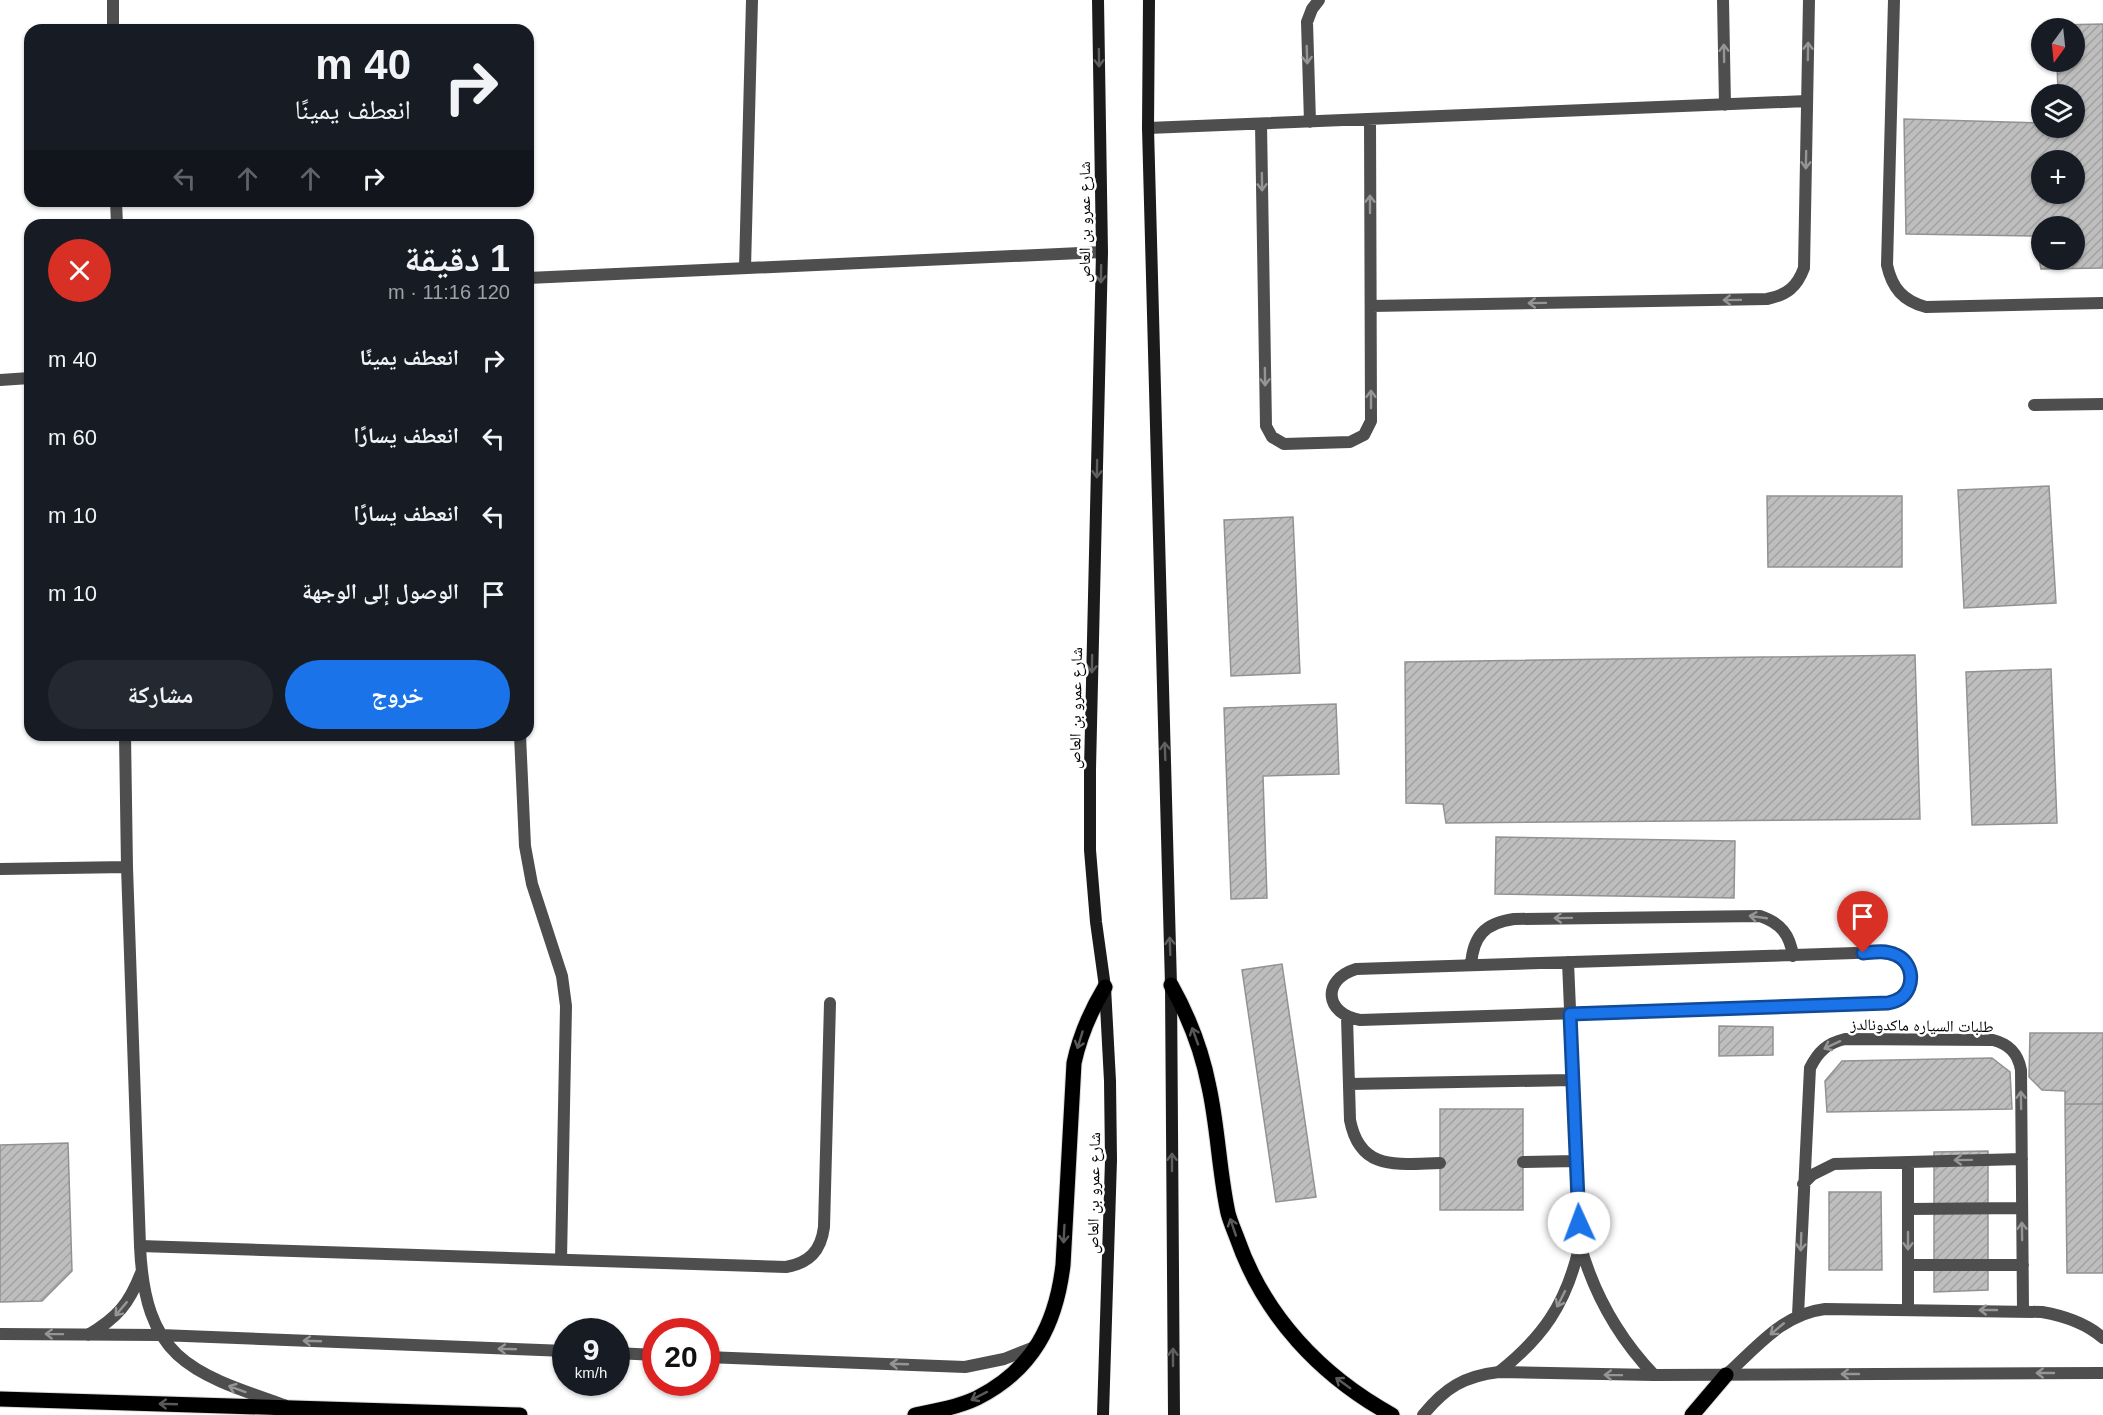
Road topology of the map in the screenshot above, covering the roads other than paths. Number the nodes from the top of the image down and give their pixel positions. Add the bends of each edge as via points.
1 (113, 0) edge
2 (752, 0) edge
3 (1098, 0) edge
4 (1149, 0) edge
5 (1319, 0) edge
6 (1723, 0) edge
7 (1809, 0) edge
8 (1894, 0) edge
9 (113, 24) edge
10 (1807, 101) junction
11 (1725, 105) junction
12 (1370, 119) junction
13 (1310, 122) junction
14 (1261, 124) junction
15 (1148, 128) junction
16 (1102, 252) junction
17 (745, 268) junction
18 (534, 279) edge
19 (2103, 303) edge
20 (1371, 306) junction
21 (24, 378) edge
22 (0, 380) edge
23 (2103, 404) edge
24 (2034, 405) dead end
25 (125, 741) edge
26 (520, 741) edge
27 (127, 867) junction
28 (0, 869) edge
29 (1793, 956) junction
30 (1568, 962) junction
31 (1471, 965) junction
32 (1171, 985) junction
33 (1105, 987) junction
34 (830, 1003) dead end
35 (1570, 1014) junction
36 (1347, 1017) junction
37 (1573, 1080) junction
38 (1349, 1084) junction
39 (2022, 1159) junction
40 (1576, 1161) junction
41 (1523, 1162) dead end
42 (1908, 1162) junction
43 (1440, 1163) dead end
44 (1803, 1184) junction
45 (2022, 1208) junction
46 (1908, 1209) junction
47 (1580, 1244) junction
48 (140, 1246) junction
49 (561, 1260) junction
50 (1908, 1265) junction
51 (2023, 1265) junction
52 (141, 1272) junction
53 (1908, 1309) junction
54 (2023, 1310) junction
55 (1798, 1315) junction
56 (0, 1334) edge
57 (88, 1335) junction
58 (160, 1335) junction
59 (2103, 1338) edge
60 (1038, 1345) junction
61 (552, 1350) edge
62 (720, 1358) edge
63 (1499, 1372) junction
64 (2103, 1373) edge
65 (1654, 1375) junction
66 (1726, 1375) junction
67 (0, 1399) edge
68 (292, 1408) junction
69 (434, 1414) edge
70 (520, 1415) edge
71 (915, 1415) edge
72 (1103, 1415) edge
73 (1174, 1415) edge
74 (1392, 1415) edge
75 (1423, 1415) edge
76 (1692, 1415) edge

1 - 9 street
2 - 17 street
3 -> 16 main road, شارع عمرو بن العاص
4 - 15 main road
5 -> 13 street via 1307,22
11 -> 6 street
10 -> 7 street
8 - 19 street via 1887,265 1896,288 1903,297 1926,307
10 - 11 street
10 -> 20 street via 1804,268 1796,285 1780,297
11 - 12 street
12 - 13 street
20 -> 12 street
13 - 14 street
14 - 15 street
14 -> 20 street via 1266,426 1272,437 1284,444 1350,442 1364,435 1371,421
32 -> 15 main road
16 - 17 street
16 -> 33 main road, شارع عمرو بن العاص via 1090,850
17 - 18 street
21 - 22 street
23 - 24 street
25 - 27 street
26 - 49 street via 525,846 535,893 562,976 566,1006
27 - 28 street
27 - 48 street
29 - 30 street
29 -> 31 street via 1784,930 1761,916 1514,919 1500,921 1477,938
29 - 35 street via 1886,952 1898,955 1912,976 1909,989 1900,999 1888,1003
30 - 31 street
30 - 35 street
31 - 36 street via 1356,969 1343,974 1334,983 1332,996 1336,1009
73 -> 32 main road
74 -> 32 main road via 1330,1374 1290,1334 1245,1259 1228,1214 1203,1061
33 -> 60 main road via 1080,1037 1074,1064 1060,1293
33 - 72 main road, شارع عمرو بن العاص via 1111,1160
34 - 49 street via 824,1227 822,1240 809,1259 786,1267
35 - 36 street via 1360,1020
35 - 37 street
36 - 38 street
37 - 38 street
37 - 40 street
38 - 43 street via 1353,1134 1369,1156 1396,1164
39 -> 42 street
39 -> 44 street, طلبات السياره ماكدونالدز via 2021,1070 2009,1047 1993,1040 1845,1039 1824,1048 1810,1068
39 - 45 street, طلبات السياره ماكدونالدز
40 - 41 street
40 - 47 street
42 - 44 street via 1834,1164
42 - 46 street
44 -> 55 street, طلبات السياره ماكدونالدز
45 - 46 street
51 -> 45 street, طلبات السياره ماكدونالدز
46 -> 50 street
47 -> 63 street via 1565,1293 1552,1316 1538,1337
47 - 65 street via 1586,1268 1608,1315
48 - 49 street
48 - 52 street
50 - 51 street
50 - 53 street
51 - 54 street, طلبات السياره ماكدونالدز
52 -> 57 street via 122,1310
52 - 58 street via 150,1314
54 -> 53 street
53 - 55 street via 1825,1310
54 - 59 street via 2079,1322
55 -> 66 street
57 -> 56 street
57 - 58 street
61 -> 58 street
68 -> 58 street via 201,1373 178,1356
60 -> 62 street via 1004,1359 965,1367
60 -> 71 main road via 1018,1370 998,1386 953,1407
65 -> 63 street
63 - 75 street via 1464,1380
64 -> 66 street
65 - 66 street
66 - 76 main road
68 -> 67 main road
68 - 69 main road
69 - 70 main road

